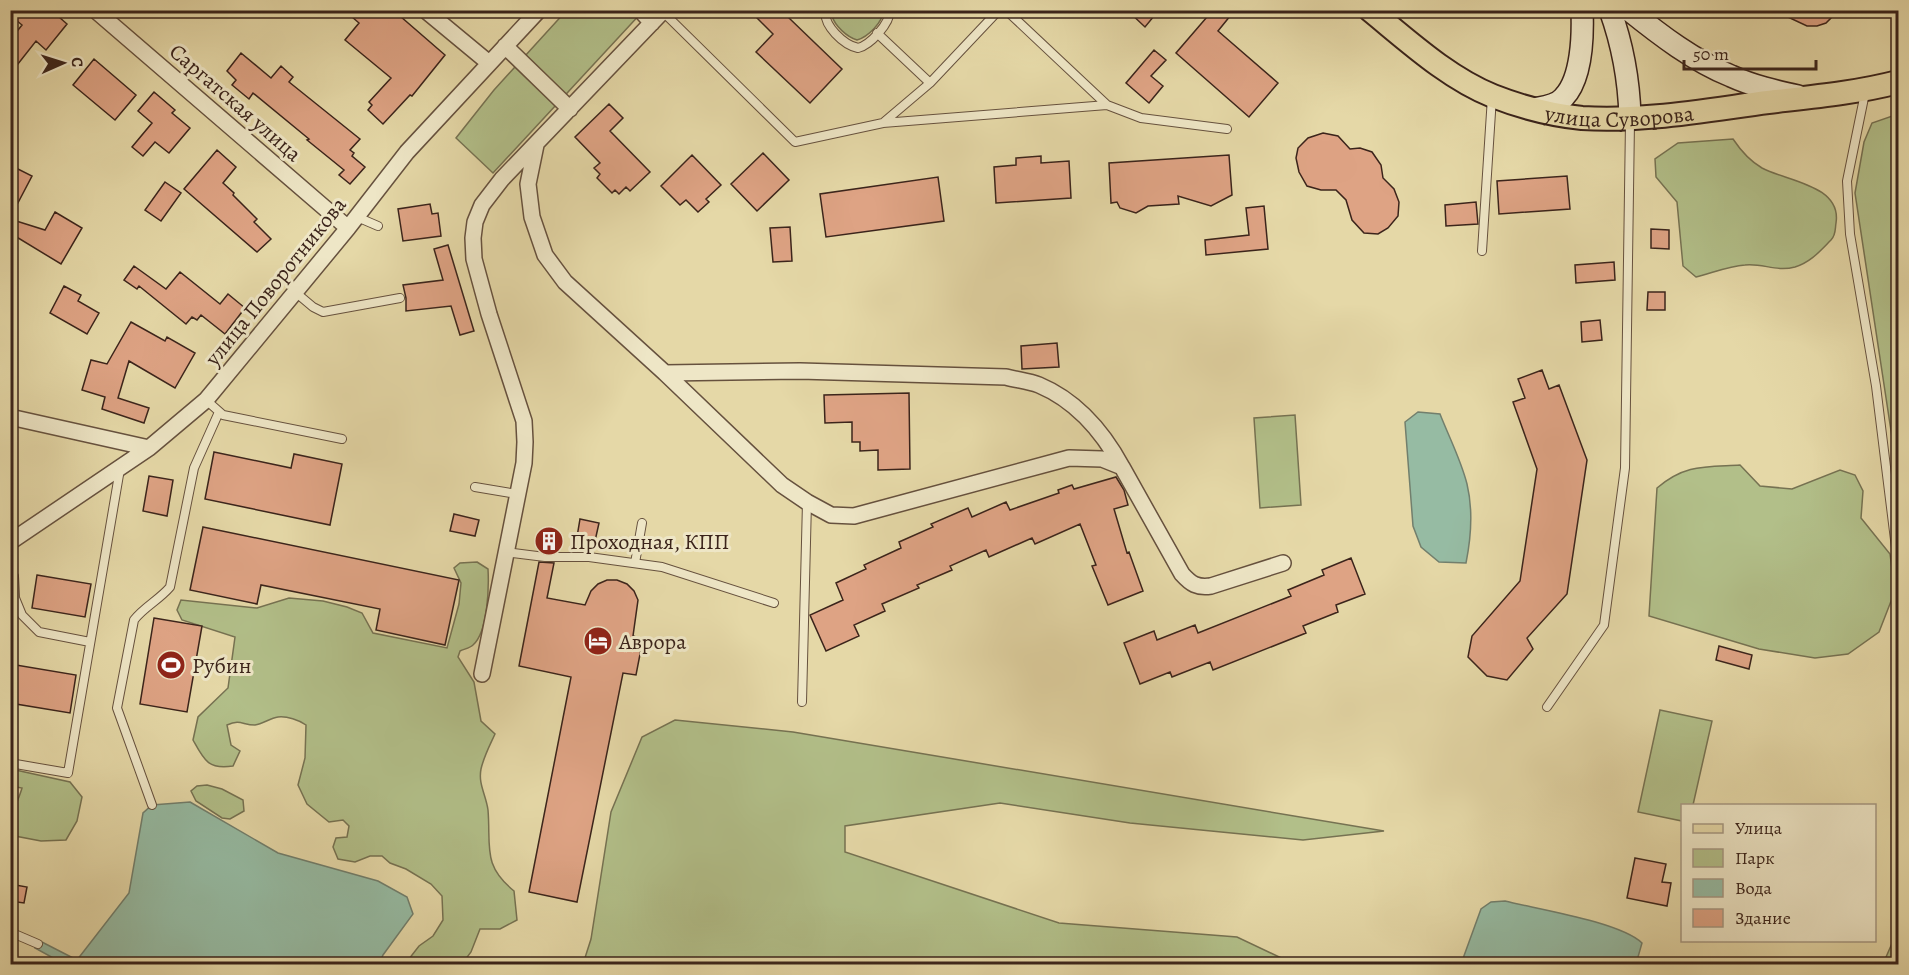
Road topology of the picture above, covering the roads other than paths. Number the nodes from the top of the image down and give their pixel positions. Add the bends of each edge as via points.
1 (95, 10) edge
2 (425, 10) edge
3 (539, 10) edge
4 (640, 10) edge
5 (826, 10) edge
6 (890, 10) edge
7 (999, 10) edge
8 (1006, 10) edge
9 (1370, 10) edge
10 (1582, 10) edge
11 (1611, 10) edge
12 (1629, 10) edge
13 (660, 15) edge
14 (1899, 30) edge
15 (877, 33) junction
16 (505, 46) junction
17 (489, 63) junction
18 (930, 83) junction
19 (1897, 83) edge
20 (1866, 89) junction
21 (1492, 95) junction
22 (1805, 98) junction
23 (1107, 105) junction
24 (570, 109) junction
25 (1534, 109) junction
26 (1630, 117) junction
27 (884, 123) junction
28 (1227, 129) dead end
29 (536, 145) junction
30 (353, 223) junction
31 (378, 226) dead end
32 (1482, 251) dead end
33 (294, 291) junction
34 (400, 298) dead end
35 (665, 373) junction
36 (206, 400) junction
37 (219, 412) junction
38 (10, 417) edge
39 (342, 439) dead end
40 (149, 448) junction
41 (120, 467) junction
42 (1122, 467) junction
43 (475, 488) dead end
44 (517, 494) junction
45 (807, 502) junction
46 (642, 523) dead end
47 (10, 542) edge
48 (505, 552) junction
49 (635, 563) junction
50 (1283, 563) dead end
51 (1899, 564) edge
52 (10, 571) edge
53 (774, 603) dead end
54 (90, 642) junction
55 (482, 674) dead end
56 (802, 702) dead end
57 (1547, 707) dead end
58 (10, 763) edge
59 (152, 805) dead end
60 (10, 932) edge
61 (38, 944) dead end

1 - 30 street, Саргатская улица
2 - 17 street
3 - 16 street, улица Поворотникова
4 - 13 street
5 - 15 lane via 828,26 852,47 862,47
6 - 15 lane via 890,18
7 - 18 lane
8 - 23 lane
9 - 21 main road, улица Суворова via 1439,64
10 - 25 main road via 1574,82 1564,98
11 - 26 main road via 1624,54
12 - 22 main road via 1679,47 1730,76
13 - 24 street
13 - 27 lane via 795,142
14 - 19 lane
15 - 18 lane
16 - 17 street, улица Поворотникова
16 - 24 street
17 - 30 street, улица Поворотникова via 407,152
18 - 27 lane
19 - 20 main road, улица Суворова
20 - 22 main road, улица Суворова
20 - 51 lane via 1847,181 1850,234 1876,386
21 - 25 main road, улица Суворова
21 - 32 lane
22 - 26 main road, улица Суворова
23 - 27 lane
23 - 28 lane via 1142,118
24 - 29 street
25 - 26 main road, улица Суворова via 1581,118
26 - 57 lane via 1625,468 1604,625
29 - 35 street via 528,184 532,218 545,255 565,282
29 - 44 street via 482,205 473,238 474,259 489,314 524,421 524,463
30 - 31 lane
30 - 33 street, улица Поворотникова
33 - 34 lane via 323,312
33 - 36 street, улица Поворотникова
35 - 42 street via 800,371 1006,377 1038,385 1067,401 1109,443
35 - 45 street via 782,485
36 - 37 lane
36 - 40 street, улица Поворотникова
37 - 39 lane
37 - 59 lane via 194,468 170,587 134,620 117,708
38 - 40 street
40 - 41 street, улица Поворотникова
41 - 47 street, улица Поворотникова
41 - 54 lane
42 - 45 street via 1102,459 1068,458 854,516 831,515
42 - 50 street via 1190,583 1201,588 1211,586
43 - 44 lane
44 - 48 street
45 - 56 lane
46 - 49 lane
48 - 49 lane
48 - 55 street
49 - 53 lane via 662,567
52 - 54 lane via 22,615 39,632
54 - 58 lane via 68,773
60 - 61 lane

